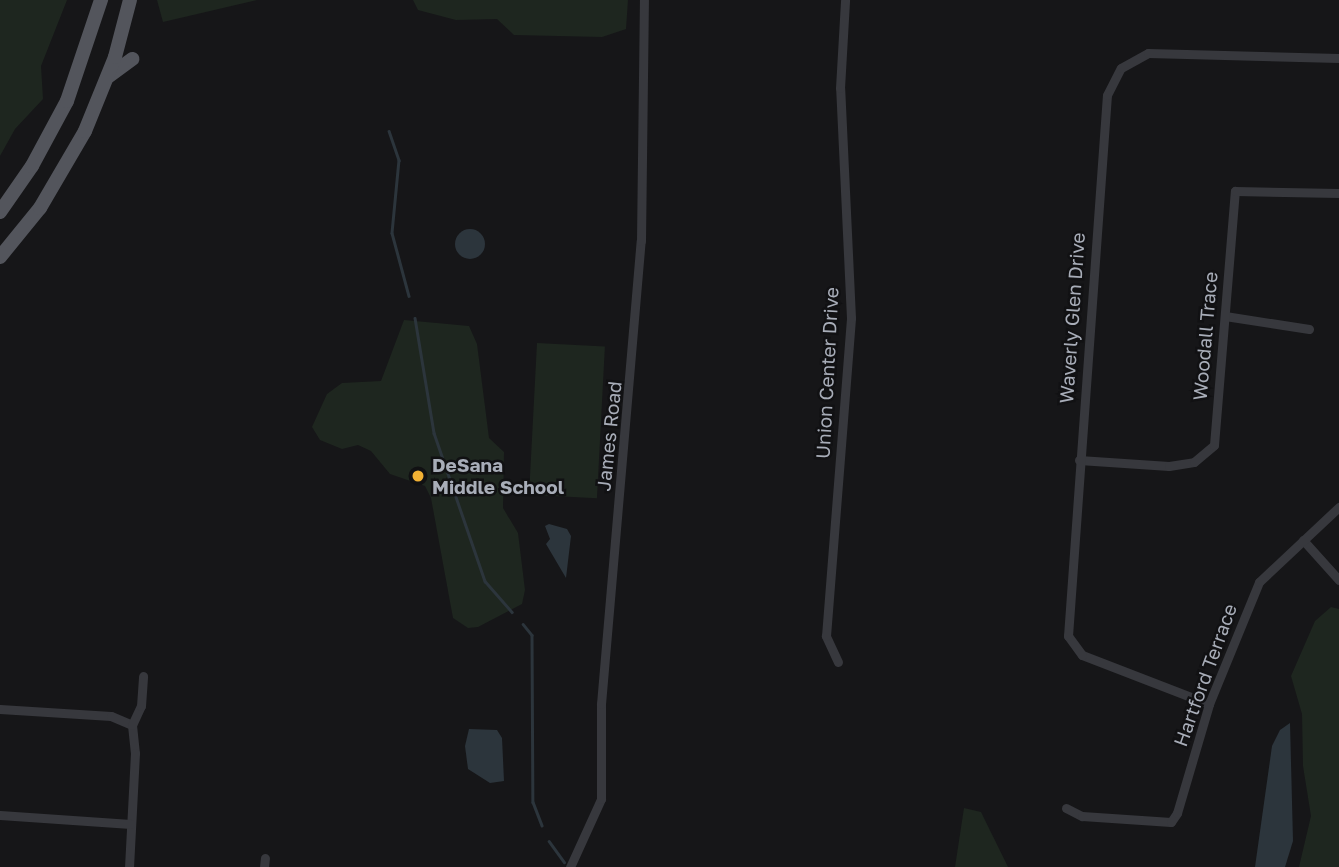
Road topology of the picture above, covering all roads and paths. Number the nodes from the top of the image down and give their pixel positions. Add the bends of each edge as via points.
1 (101, 0) edge
2 (130, 0) edge
3 (644, 0) edge
4 (845, 0) edge
5 (1339, 58) edge
6 (132, 59) dead end
7 (108, 77) junction
8 (1339, 192) edge
9 (0, 212) edge
10 (0, 257) edge
11 (1225, 316) junction
12 (1309, 329) dead end
13 (1079, 460) junction
14 (1339, 507) edge
15 (1303, 540) junction
16 (1339, 580) edge
17 (838, 662) dead end
18 (143, 676) dead end
19 (1209, 704) junction
20 (0, 709) edge
21 (132, 725) junction
22 (1066, 808) dead end
23 (0, 815) edge
24 (131, 824) junction
25 (129, 867) edge
26 (570, 867) edge

1 - 9 main road via 67,101 32,166
2 - 7 main road
3 - 26 street, James Road via 641,242 601,704 601,799
4 - 17 street, Union Center Drive via 840,88 851,318 826,636
5 - 13 street, Waverly Glen Drive via 1148,52 1121,68 1107,95
6 - 7 main road
7 - 10 main road via 69,162
8 - 11 street, Woodall Trace via 1235,191
11 - 12 street
11 - 13 street, Woodall Trace via 1214,444 1194,462 1169,466
13 - 19 street, Waverly Glen Drive via 1068,636 1082,655
14 - 15 street, Hartford Terrace
15 - 16 street
15 - 19 street, Hartford Terrace via 1259,582
18 - 21 street via 141,706
19 - 22 street, Hartford Terrace via 1171,822 1082,816
20 - 21 street via 111,716
21 - 24 street
23 - 24 street
24 - 25 street

